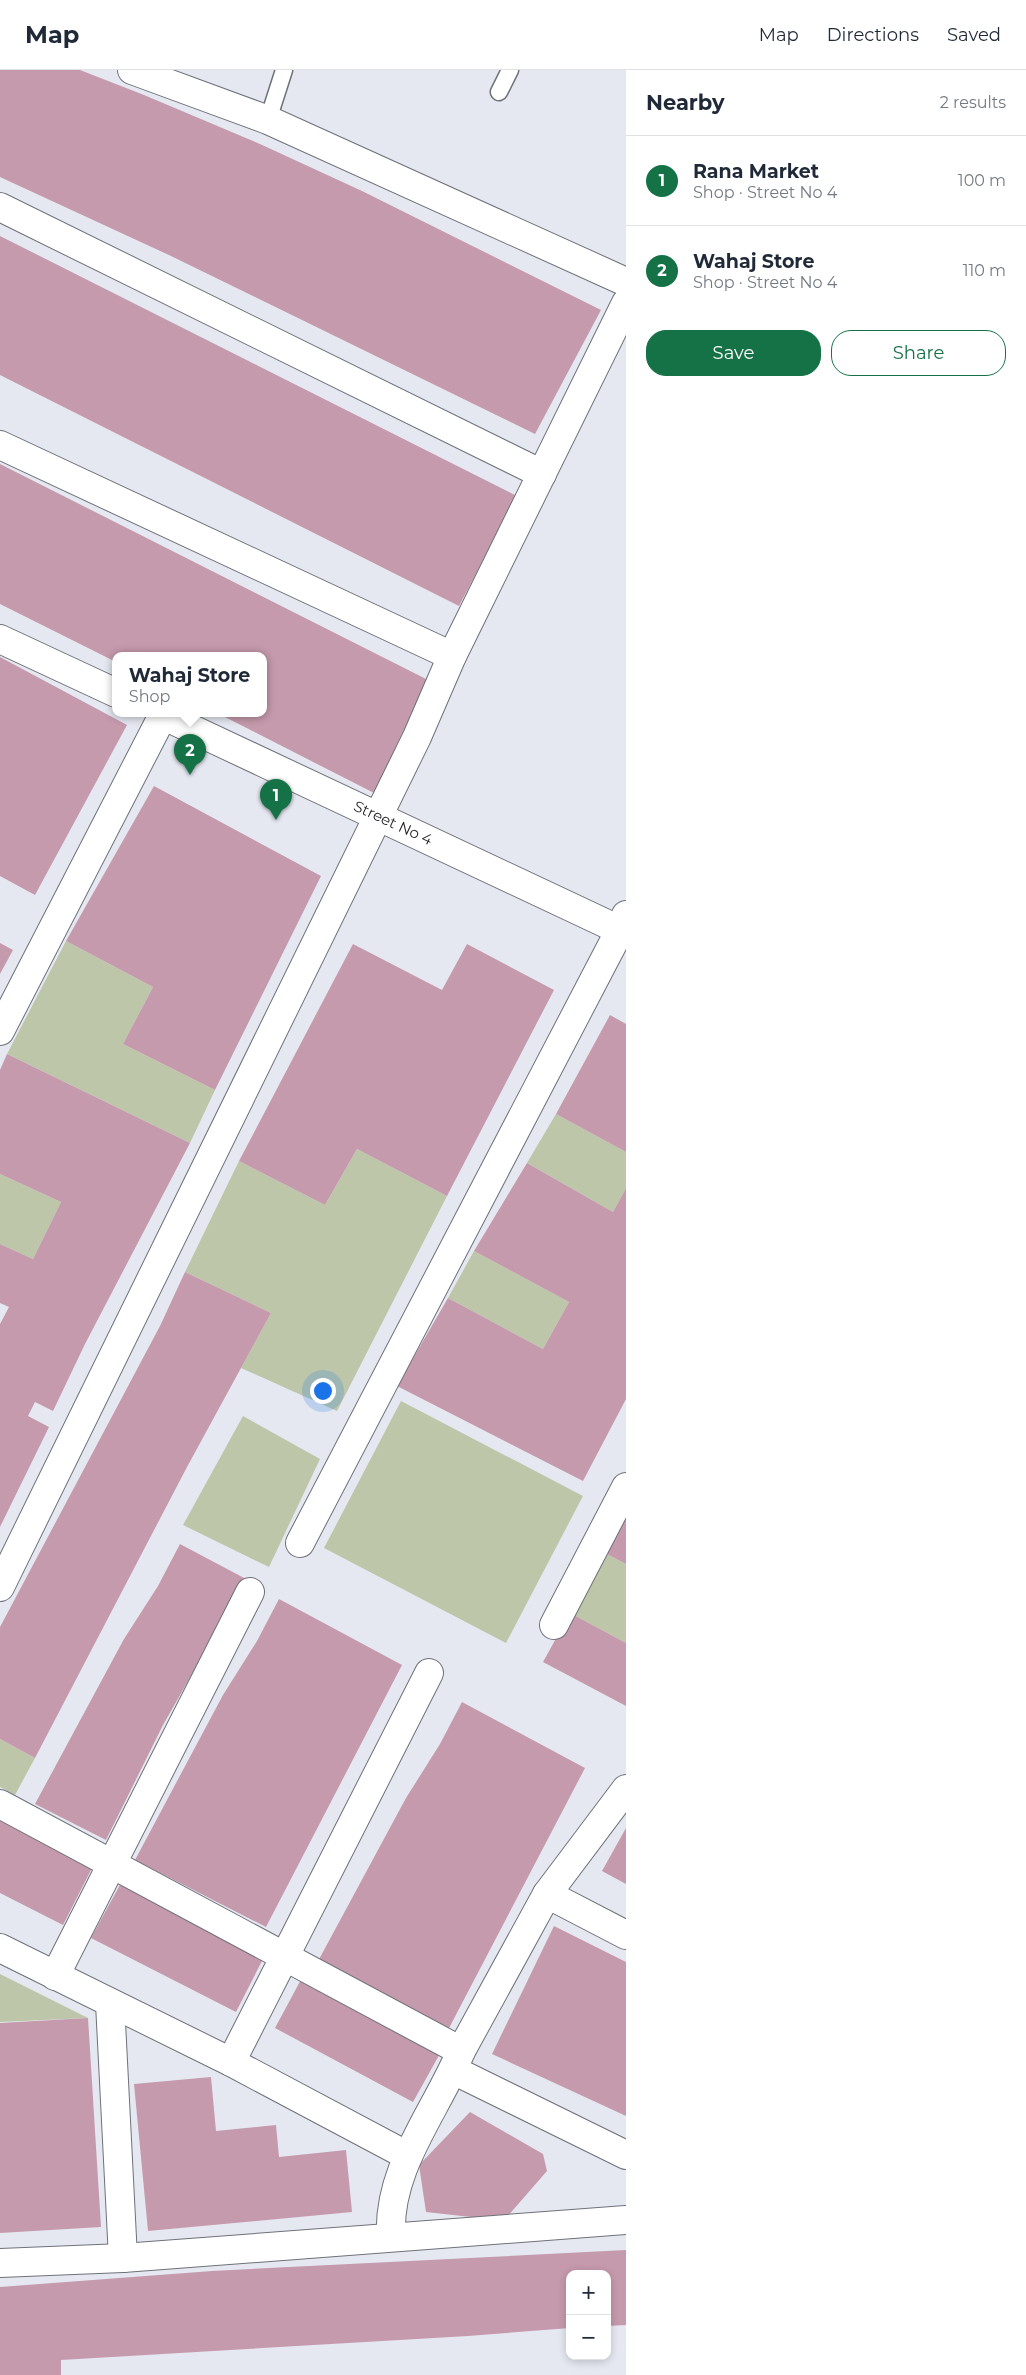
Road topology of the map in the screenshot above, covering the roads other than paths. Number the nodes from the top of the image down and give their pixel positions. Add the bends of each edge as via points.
1 (132, 70) edge
2 (284, 70) edge
3 (510, 70) edge
4 (499, 92) dead end
5 (268, 120) junction
6 (0, 207) edge
7 (626, 282) edge
8 (626, 303) edge
9 (0, 444) edge
10 (542, 474) junction
11 (0, 639) edge
12 (452, 656) junction
13 (112, 691) edge
14 (159, 717) edge
15 (167, 717) edge
16 (378, 816) junction
17 (624, 926) edge
18 (0, 1032) edge
19 (626, 1487) edge
20 (300, 1543) dead end
21 (0, 1587) edge
22 (250, 1592) dead end
23 (554, 1625) dead end
24 (430, 1673) dead end
25 (626, 1789) edge
26 (0, 1804) edge
27 (112, 1864) junction
28 (547, 1894) junction
29 (626, 1935) edge
30 (0, 1948) edge
31 (284, 1958) junction
32 (55, 1976) junction
33 (110, 2003) junction
34 (457, 2061) junction
35 (231, 2062) junction
36 (626, 2155) edge
37 (408, 2156) junction
38 (626, 2220) edge
39 (391, 2237) junction
40 (123, 2258) junction
41 (0, 2263) edge

1 - 5 street
2 - 5 lane
3 - 4 lane
5 - 7 street
6 - 10 street
8 - 10 street
9 - 12 street
10 - 12 street
11 - 13 street
12 - 16 street via 418,737
14 - 18 street
15 - 16 street, Street No 4
16 - 17 street, Street No 4
16 - 21 street
17 - 20 street
19 - 23 street
22 - 27 street
24 - 31 street
25 - 28 street
26 - 27 street
27 - 31 street
27 - 32 street
28 - 29 street
28 - 34 street
30 - 32 street
31 - 34 street
31 - 35 street
32 - 33 street
33 - 35 street
33 - 40 street
34 - 36 street
34 - 37 street
35 - 37 street
37 - 39 street via 392,2201
38 - 39 street
39 - 40 street
40 - 41 street

